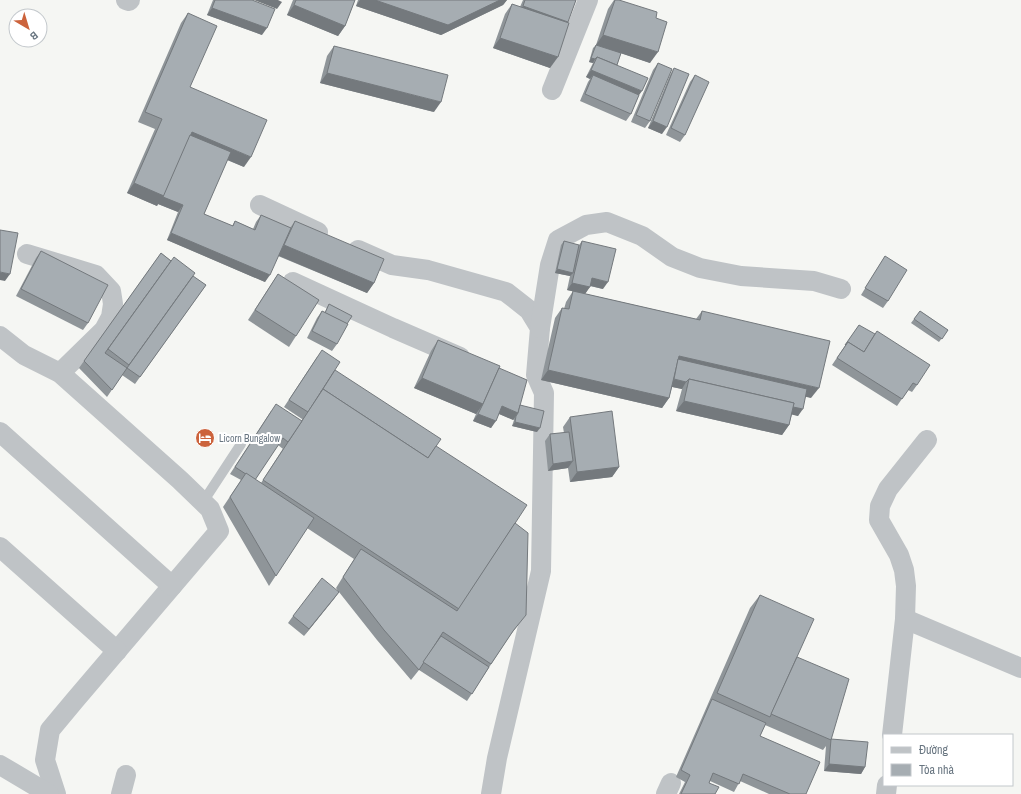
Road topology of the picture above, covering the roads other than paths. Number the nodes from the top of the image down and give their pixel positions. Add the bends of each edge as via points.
1 (126, 0) edge
2 (130, 0) edge
3 (588, 0) edge
4 (552, 90) dead end
5 (260, 206) dead end
6 (28, 254) dead end
7 (294, 282) edge
8 (841, 289) dead end
9 (540, 328) junction
10 (0, 336) edge
11 (480, 365) edge
12 (60, 373) junction
13 (523, 384) edge
14 (544, 393) junction
15 (0, 432) edge
16 (927, 440) dead end
17 (241, 444) dead end
18 (203, 502) junction
19 (0, 547) edge
20 (172, 586) junction
21 (905, 619) junction
22 (117, 651) junction
23 (1021, 668) edge
24 (892, 734) edge
25 (0, 765) edge
26 (126, 775) dead end
27 (48, 794) edge
28 (56, 794) edge
29 (121, 794) edge
30 (491, 794) edge

1 - 2 street
3 - 4 street
5 - 9 street via 392,265 428,270 506,292 529,310
6 - 12 street via 96,275 111,290 111,317 104,330
7 - 11 street
8 - 9 street via 814,281 741,276 700,268 672,257 642,236 607,222 586,224 558,240 550,265
9 - 14 street via 536,375
10 - 12 street via 24,355
12 - 18 street
13 - 14 street
14 - 30 street via 541,571 497,758
15 - 20 street
16 - 21 street via 888,490 880,506 879,520 904,570
17 - 18 lane
18 - 20 street via 210,509 219,531
19 - 22 street
20 - 22 street
21 - 23 street
21 - 24 street
22 - 28 street via 50,730 45,760
25 - 27 street
26 - 29 street

